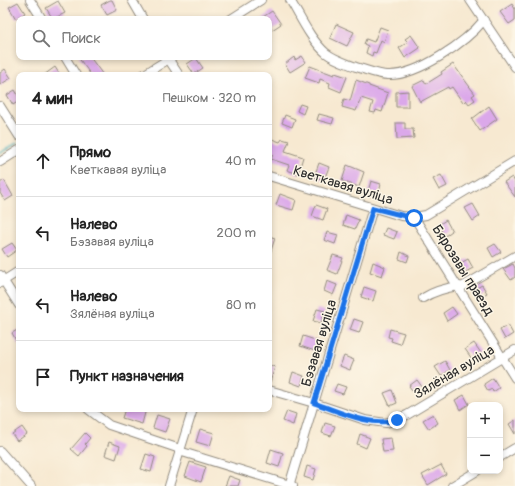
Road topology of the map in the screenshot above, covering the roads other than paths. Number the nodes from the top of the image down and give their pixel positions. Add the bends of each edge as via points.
1 (30, 0) edge
2 (132, 0) edge
3 (261, 0) edge
4 (290, 0) edge
5 (470, 0) edge
6 (40, 16) edge
7 (142, 16) edge
8 (236, 16) edge
9 (484, 20) junction
10 (67, 60) edge
11 (166, 60) edge
12 (170, 60) edge
13 (515, 67) edge
14 (74, 72) edge
15 (147, 72) edge
16 (177, 72) edge
17 (0, 106) edge
18 (16, 131) edge
19 (16, 152) edge
20 (515, 161) edge
21 (0, 162) edge
22 (272, 178) edge
23 (373, 208) junction
24 (414, 218) junction
25 (515, 256) edge
26 (16, 272) edge
27 (1, 280) edge
28 (459, 287) junction
29 (423, 298) dead end
30 (16, 301) edge
31 (515, 350) edge
32 (502, 358) junction
33 (515, 378) edge
34 (272, 391) edge
35 (314, 403) junction
36 (92, 412) edge
37 (193, 412) edge
38 (515, 448) edge
39 (180, 450) junction
40 (0, 451) edge
41 (503, 455) edge
42 (472, 474) edge
43 (31, 486) edge
44 (169, 486) edge
45 (290, 486) edge
46 (452, 486) edge

1 - 6 street
2 - 7 street
3 - 8 street
4 - 9 street via 312,38 327,54 375,73 388,75 400,75 432,61 470,35
5 - 9 street
9 - 13 street
10 - 14 street
11 - 15 street
12 - 16 street
17 - 18 street
19 - 21 street
20 - 24 street via 426,215
22 - 23 street, Кветкавая вуліца
23 - 24 street, Кветкавая вуліца
23 - 35 street, Бэзавая вуліца
24 - 28 street, Бярозавы праезд
25 - 28 street
26 - 27 street
27 - 30 street
28 - 29 street via 442,289
28 - 32 street, Бярозавы праезд
31 - 32 street, Зялёная вуліца
32 - 33 street, Бярозавы праезд
32 - 35 street, Зялёная вуліца via 407,415 386,422 365,420
34 - 35 street, Зялёная вуліца
35 - 45 street, Бэзавая вуліца
36 - 39 street via 109,425
37 - 39 street
38 - 41 street
39 - 44 street
39 - 45 street
40 - 43 street
42 - 46 street

